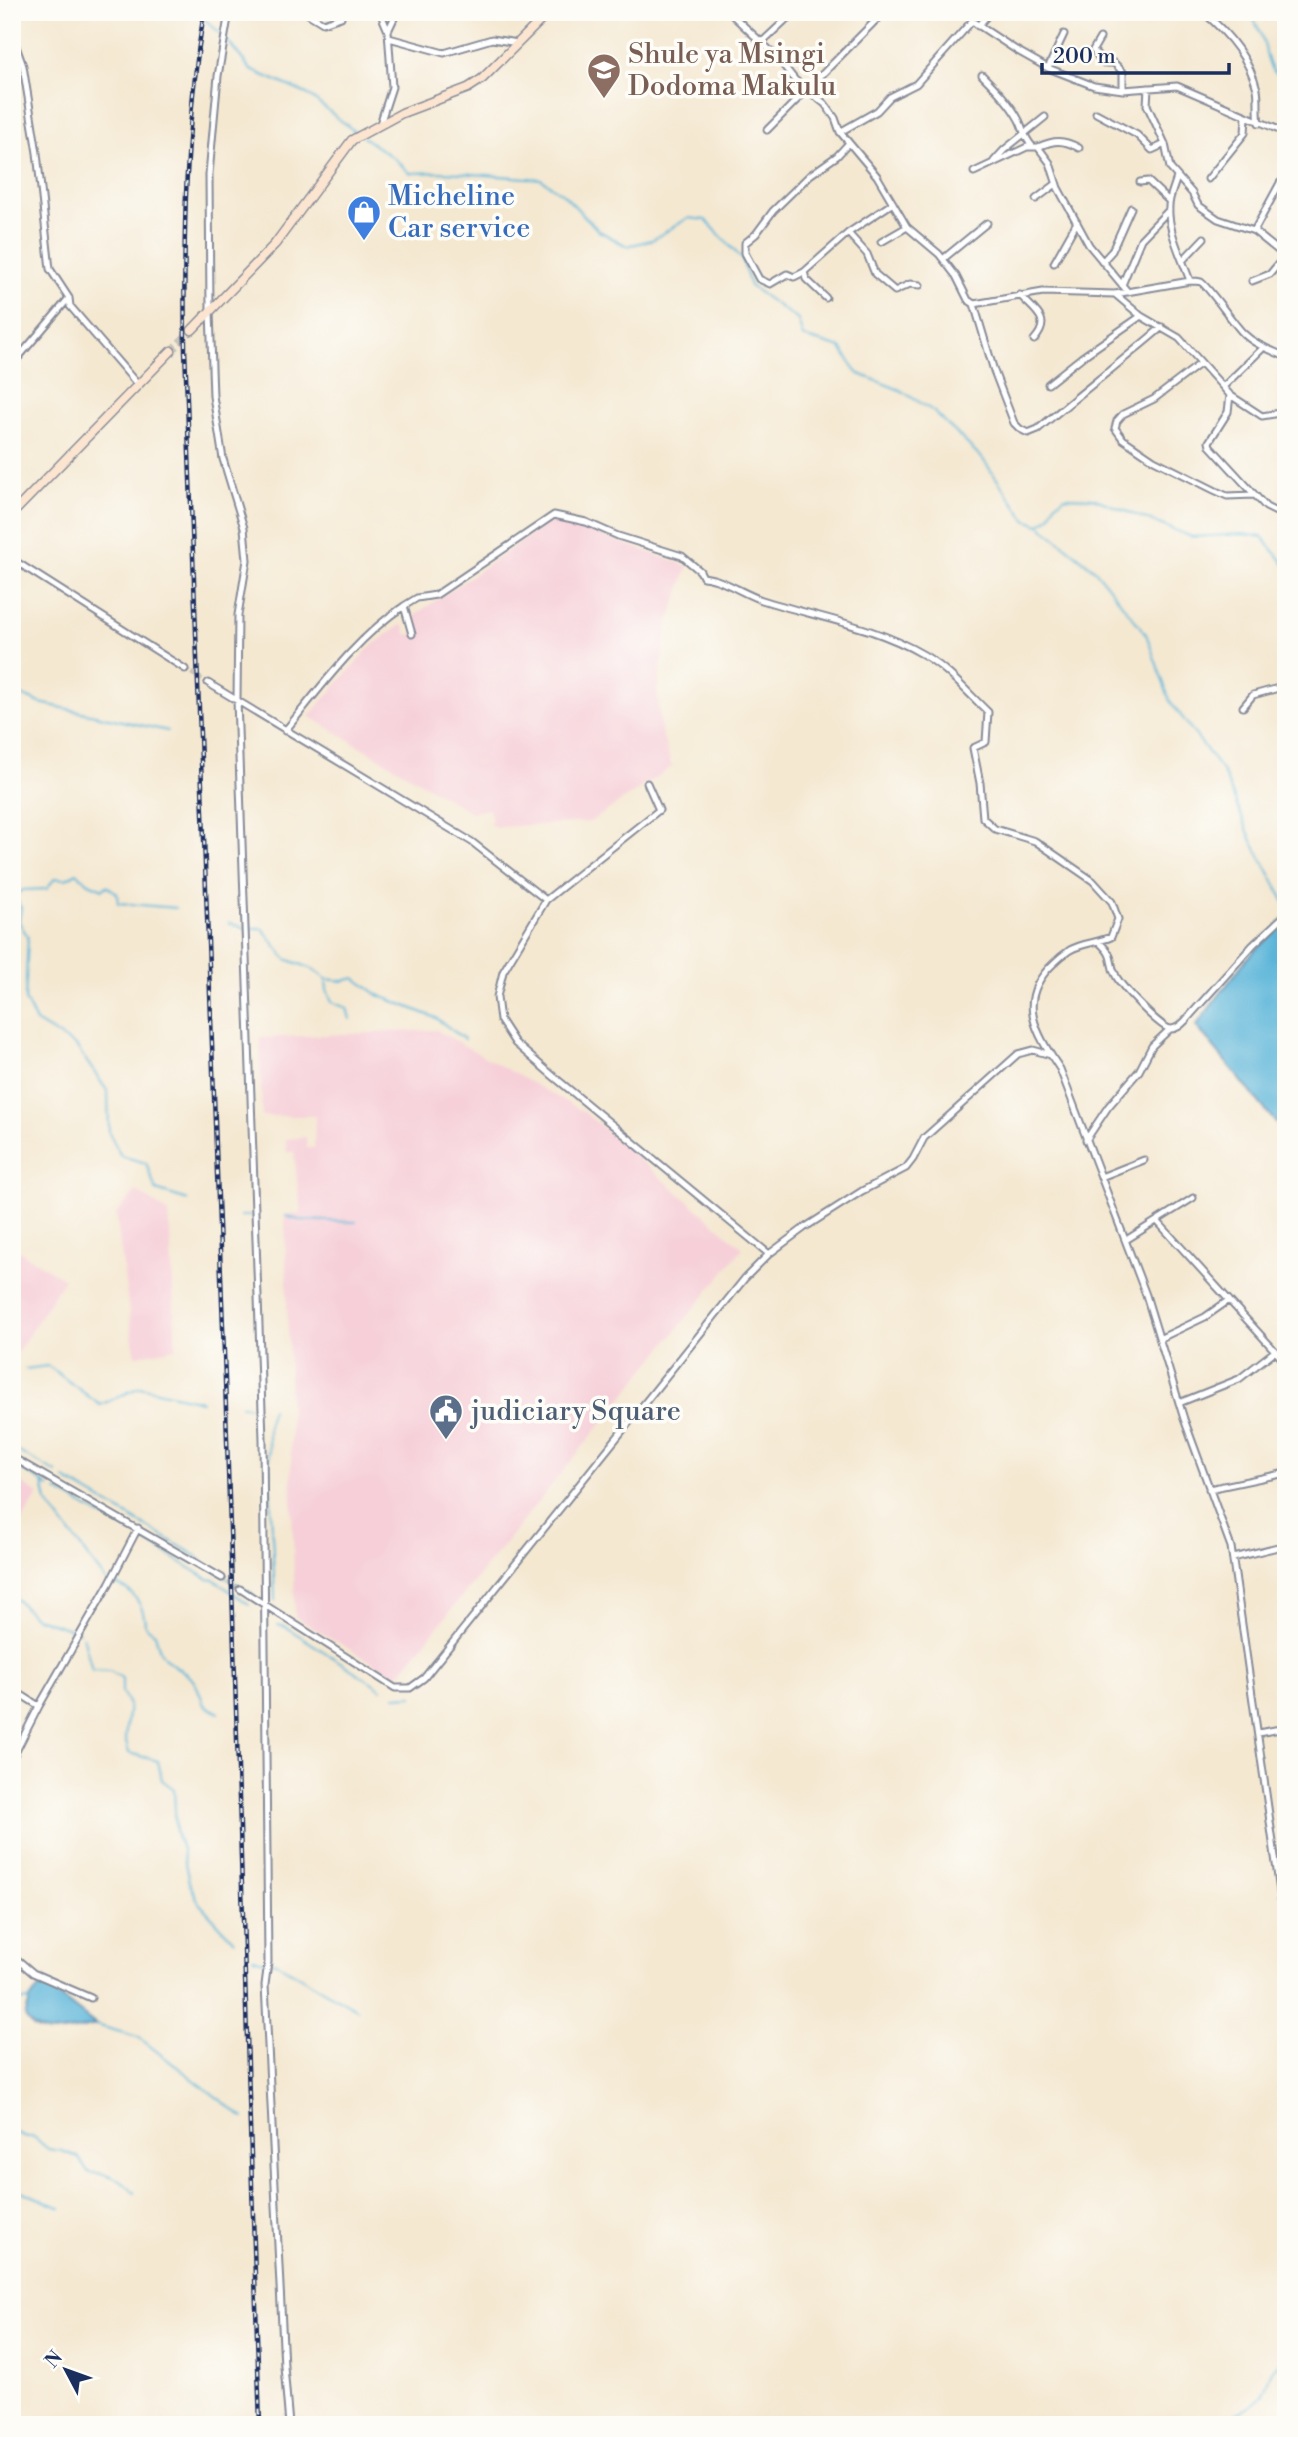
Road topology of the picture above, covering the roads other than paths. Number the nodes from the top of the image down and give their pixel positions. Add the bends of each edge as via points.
1 (229, 12) edge
2 (305, 12) edge
3 (380, 12) edge
4 (397, 12) edge
5 (549, 12) edge
6 (729, 12) edge
7 (794, 12) edge
8 (884, 12) edge
9 (990, 12) edge
10 (1203, 12) edge
11 (341, 17) dead end
12 (978, 26) junction
13 (12, 34) edge
14 (389, 34) junction
15 (1064, 34) dead end
16 (1100, 38) dead end
17 (762, 42) junction
18 (519, 43) junction
19 (1048, 68) junction
20 (982, 75) dead end
21 (1148, 88) junction
22 (806, 89) junction
23 (1124, 90) junction
24 (1096, 113) dead end
25 (1045, 117) dead end
26 (1246, 117) junction
27 (1259, 123) junction
28 (380, 124) junction
29 (767, 130) dead end
30 (840, 132) junction
31 (1286, 133) edge
32 (1023, 134) junction
33 (849, 143) junction
34 (1165, 144) junction
35 (1035, 146) junction
36 (1079, 148) dead end
37 (992, 163) junction
38 (974, 172) dead end
39 (1177, 177) junction
40 (1286, 178) edge
41 (1208, 179) dead end
42 (1140, 182) dead end
43 (1056, 184) junction
44 (1279, 185) junction
45 (1286, 189) edge
46 (1036, 198) dead end
47 (1169, 201) junction
48 (893, 203) junction
49 (1131, 208) dead end
50 (1169, 210) junction
51 (1077, 222) junction
52 (987, 223) dead end
53 (907, 227) junction
54 (1254, 231) junction
55 (848, 233) junction
56 (1204, 238) dead end
57 (881, 242) dead end
58 (1285, 256) edge
59 (943, 260) junction
60 (1183, 260) junction
61 (1054, 262) dead end
62 (1102, 262) junction
63 (804, 272) junction
64 (1190, 281) junction
65 (1252, 281) dead end
66 (920, 285) dead end
67 (1122, 285) junction
68 (1128, 292) junction
69 (1115, 293) junction
70 (1020, 295) junction
71 (69, 298) junction
72 (826, 298) dead end
73 (974, 304) junction
74 (210, 311) junction
75 (1141, 316) junction
76 (1161, 327) junction
77 (192, 330) tunnel mouth
78 (1034, 340) dead end
79 (1264, 347) junction
80 (171, 351) tunnel mouth
81 (1286, 357) edge
82 (1201, 363) junction
83 (12, 365) edge
84 (1048, 384) dead end
85 (138, 385) junction
86 (1223, 387) junction
87 (1230, 395) junction
88 (1286, 412) edge
89 (1254, 495) junction
90 (12, 514) edge
91 (1284, 514) edge
92 (12, 559) edge
93 (404, 606) junction
94 (412, 634) dead end
95 (185, 669) tunnel mouth
96 (208, 683) tunnel mouth
97 (1286, 686) edge
98 (237, 700) junction
99 (1242, 707) dead end
100 (285, 731) junction
101 (648, 783) dead end
102 (546, 900) junction
103 (1286, 914) edge
104 (1099, 942) junction
105 (1170, 1029) junction
106 (1051, 1055) junction
107 (1086, 1140) junction
108 (1144, 1160) dead end
109 (1101, 1177) junction
110 (1193, 1198) dead end
111 (1158, 1222) junction
112 (1126, 1240) junction
113 (769, 1254) junction
114 (1228, 1300) junction
115 (1161, 1338) junction
116 (1275, 1351) junction
117 (1286, 1363) edge
118 (1180, 1403) junction
119 (12, 1457) edge
120 (1286, 1473) edge
121 (1209, 1489) junction
122 (138, 1528) junction
123 (1286, 1545) edge
124 (1233, 1558) junction
125 (222, 1578) tunnel mouth
126 (240, 1589) tunnel mouth
127 (265, 1605) junction
128 (12, 1689) edge
129 (39, 1706) junction
130 (1286, 1728) edge
131 (1258, 1734) junction
132 (12, 1759) edge
133 (1286, 1868) edge
134 (1278, 1869) junction
135 (1286, 1934) edge
136 (12, 1955) edge
137 (91, 1998) dead end
138 (289, 2425) edge

1 - 74 street via 209,174
2 - 11 street via 323,23
3 - 14 street
4 - 14 street
5 - 18 main road
6 - 17 street
7 - 17 street
8 - 22 street
9 - 12 street
10 - 27 street via 1224,30 1245,61 1256,86
12 - 19 street
12 - 30 street via 972,21 916,84
13 - 71 street via 23,66 50,269
14 - 18 street via 444,53 492,39
14 - 28 street via 392,88
15 - 19 street
16 - 23 street via 1094,54 1123,72
17 - 22 street
18 - 28 main road via 468,88
19 - 23 street via 1094,86
20 - 32 street via 1021,122
21 - 23 street
21 - 26 street via 1177,86
21 - 34 street via 1147,105
22 - 29 street
22 - 30 street via 825,104
24 - 34 street via 1137,135 1152,150
25 - 32 street
26 - 27 street
26 - 41 street via 1245,133
27 - 31 street
28 - 74 main road via 352,140 275,244
30 - 33 street
32 - 35 street
32 - 37 street
33 - 48 street
33 - 63 street via 773,211 745,243 745,253 759,279 771,284 787,274 794,277
34 - 39 street via 1170,168
35 - 36 street via 1057,140
35 - 37 street
35 - 43 street via 1050,163
37 - 38 street
39 - 47 street
39 - 54 street via 1201,208
40 - 44 street
42 - 47 street via 1148,181
43 - 46 street
43 - 51 street
44 - 45 street
44 - 54 street
47 - 50 street
48 - 53 street
48 - 55 street
49 - 62 street via 1112,251
50 - 60 street
50 - 67 street via 1141,239
51 - 61 street
51 - 62 street
52 - 59 street
53 - 57 street
53 - 59 street
54 - 58 street
55 - 63 street
55 - 66 street via 867,254 875,274 895,291
56 - 60 street
58 - 65 street via 1270,274
59 - 73 street
60 - 64 street
62 - 67 street
63 - 72 street
64 - 68 street
64 - 79 street via 1203,284 1244,334
67 - 68 street
68 - 69 street
69 - 70 street
69 - 75 street
70 - 73 street
70 - 78 street via 1044,325
71 - 83 street
71 - 85 street via 70,306
73 - 76 street via 1014,423 1028,433
74 - 77 main road
74 - 98 street via 213,396 223,459 244,528 247,560 238,615
75 - 76 street
75 - 84 street
76 - 82 street via 1186,344
79 - 81 street
79 - 86 street
80 - 85 main road
82 - 86 street
82 - 89 street via 1124,414 1115,428 1154,460 1214,490 1227,496
85 - 90 main road
86 - 87 street
87 - 88 street via 1262,415
87 - 89 street via 1228,412 1209,444
89 - 91 street via 1266,507
92 - 95 street
93 - 94 street
93 - 100 street via 364,639
93 - 104 street via 436,595 554,515 682,556 703,577 746,594 831,617 908,646 927,656 988,712 986,743 974,748 983,818 995,829 1035,841 1093,881 1112,902 1118,919 1115,930
96 - 98 street
97 - 99 street via 1253,695
98 - 100 street
98 - 127 street
100 - 102 street via 472,842
101 - 102 street via 659,810
102 - 113 street via 503,972 497,998 500,1020 515,1043
103 - 105 street via 1185,1021
104 - 105 street via 1110,953 1117,978
104 - 106 street via 1068,951 1037,981 1031,1007
105 - 107 street via 1152,1046 1139,1072
106 - 107 street
106 - 113 street via 1032,1050 1018,1054 925,1138 906,1168 862,1191
107 - 109 street
108 - 109 street
109 - 112 street
110 - 111 street
111 - 112 street
111 - 114 street
112 - 115 street
113 - 127 street via 736,1289 424,1678 410,1688 395,1688
114 - 115 street
114 - 116 street
115 - 118 street
116 - 117 street
116 - 118 street via 1239,1379
118 - 121 street
119 - 122 street
120 - 121 street
121 - 124 street
122 - 125 street
122 - 129 street
123 - 124 street
124 - 131 street
126 - 127 street
127 - 138 street via 265,1985
128 - 129 street
129 - 132 street
130 - 131 street
131 - 134 street
133 - 134 street
134 - 135 street
136 - 137 street via 33,1973

